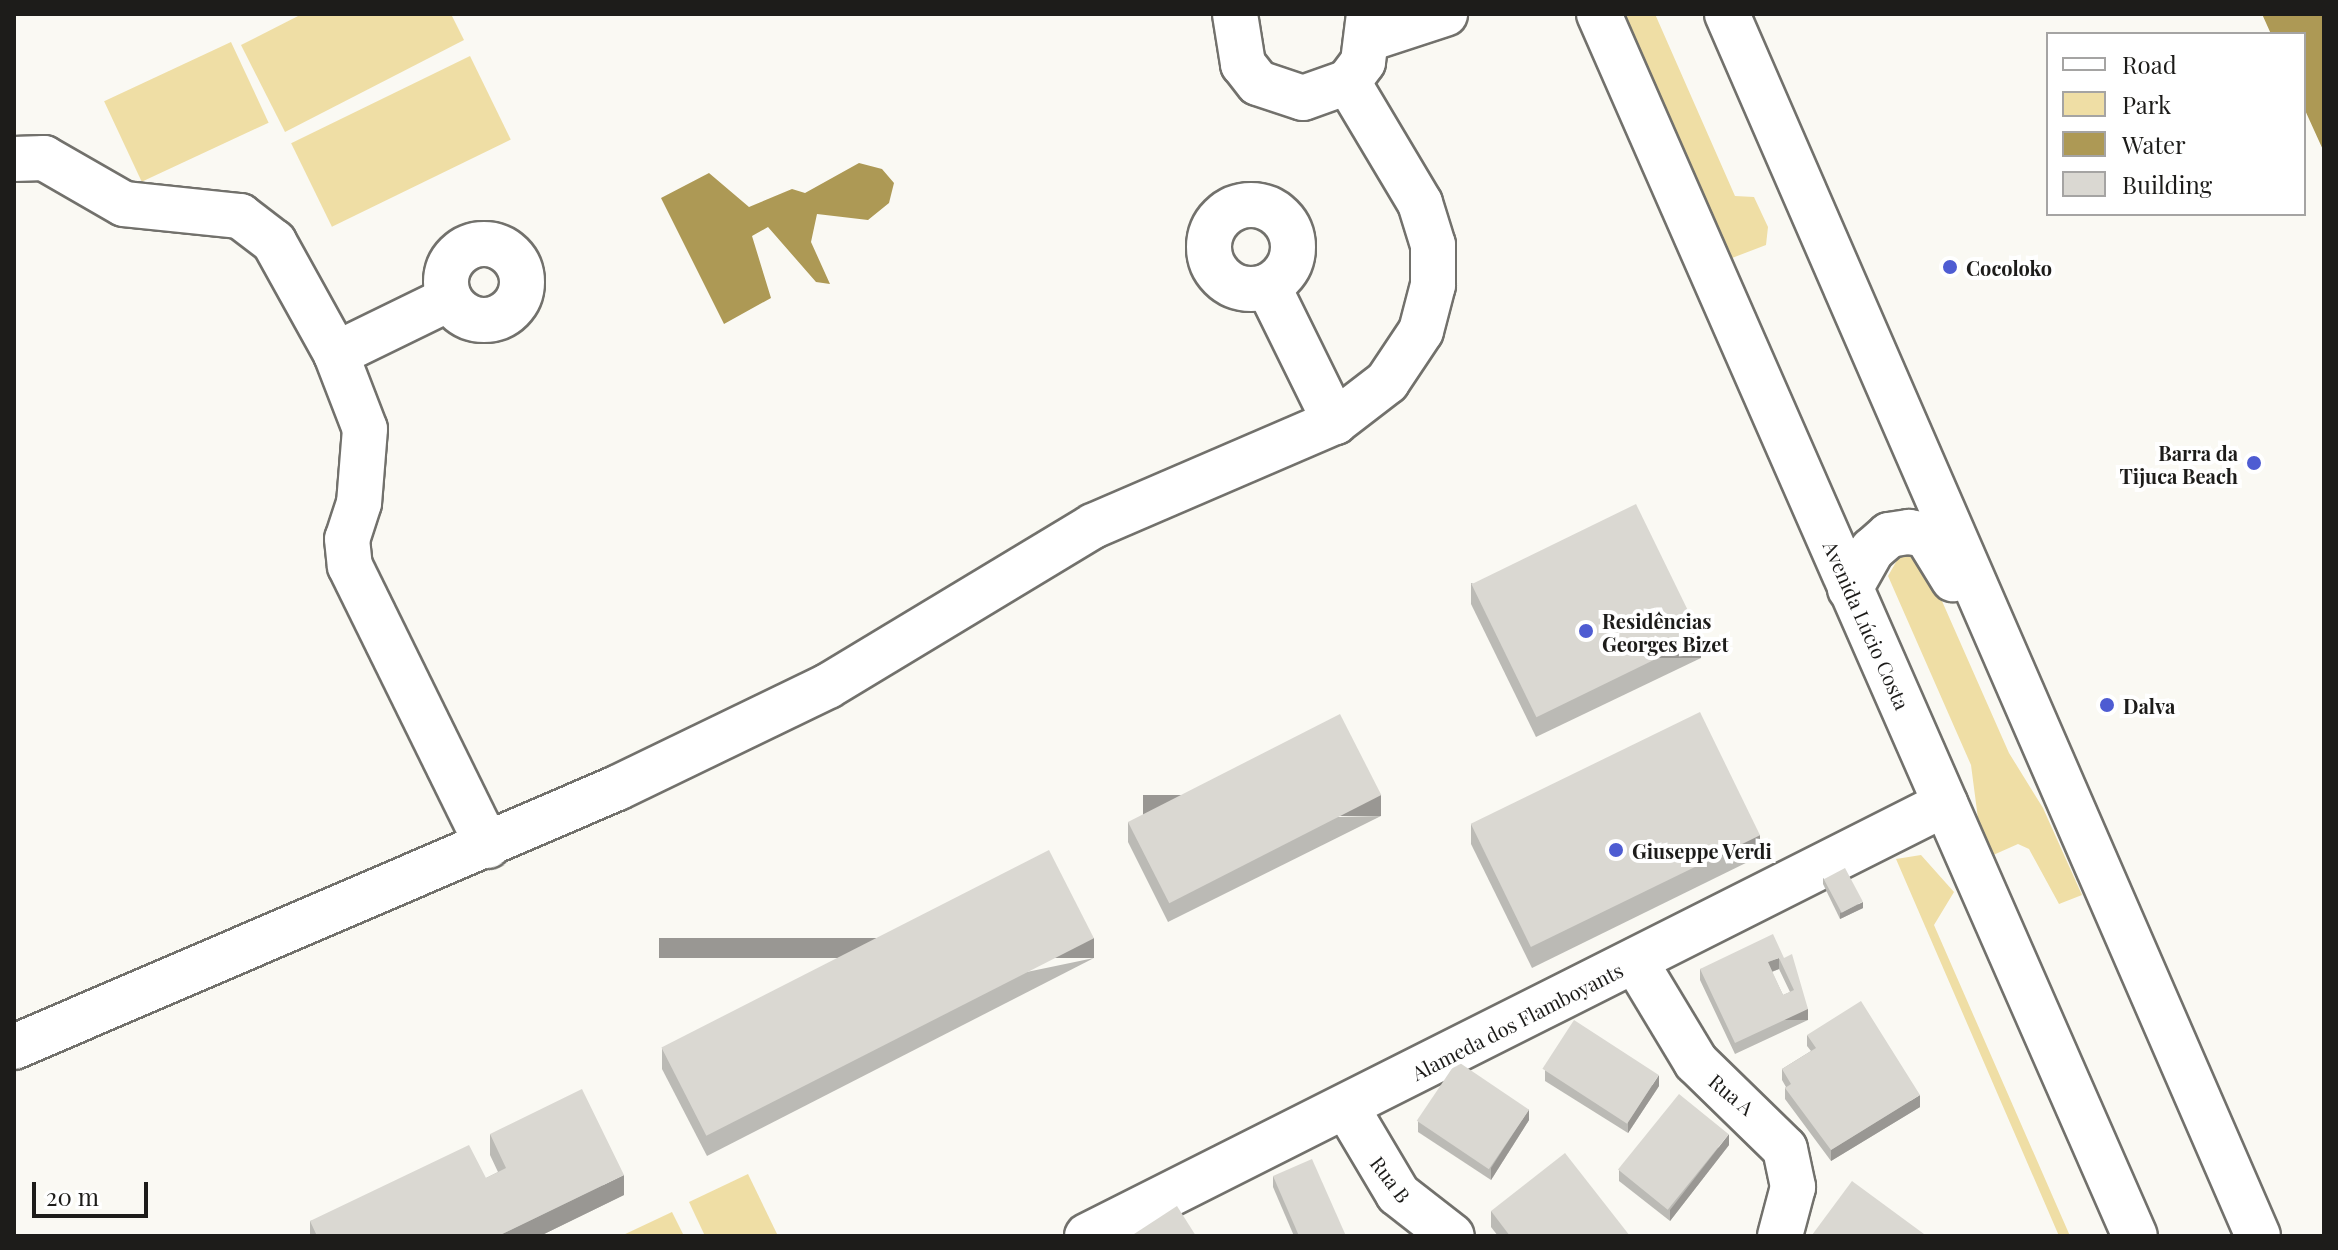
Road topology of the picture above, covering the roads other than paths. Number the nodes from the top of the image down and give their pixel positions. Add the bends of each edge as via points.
1 (1235, 14) edge
2 (1445, 14) edge
3 (1599, 14) edge
4 (1727, 14) edge
5 (1370, 26) edge
6 (1348, 82) junction
7 (14, 159) edge
8 (1268, 286) dead end
9 (449, 299) dead end
10 (336, 354) junction
11 (1335, 422) junction
12 (1850, 589) junction
13 (2015, 679) junction
14 (1945, 804) junction
15 (488, 846) junction
16 (1635, 961) junction
17 (14, 1047) edge
18 (1347, 1108) junction
19 (1087, 1236) edge
20 (1452, 1236) edge
21 (1780, 1236) edge
22 (2135, 1236) edge
23 (2258, 1236) edge

1 - 6 street via 1234,42 1258,83 1303,98
2 - 5 street
3 - 12 street, Avenida Lúcio Costa
4 - 13 street
5 - 6 street
6 - 11 street via 1420,203 1433,245 1433,285 1421,331 1387,382
7 - 10 street via 44,158 124,204 240,216 274,242
8 - 11 street
9 - 10 street
10 - 15 street via 367,445 347,539 350,566
11 - 15 street via 1093,526 828,686
12 - 13 street via 1889,535 1926,535
12 - 14 street, Avenida Lúcio Costa
13 - 23 street
14 - 16 street, Alameda dos Flamboyants
14 - 22 street, Avenida Lúcio Costa
15 - 17 street
16 - 18 street, Alameda dos Flamboyants
16 - 21 street, Rua A via 1696,1062 1785,1149 1793,1187
18 - 19 street, Alameda dos Flamboyants
18 - 20 street, Rua B via 1398,1194

